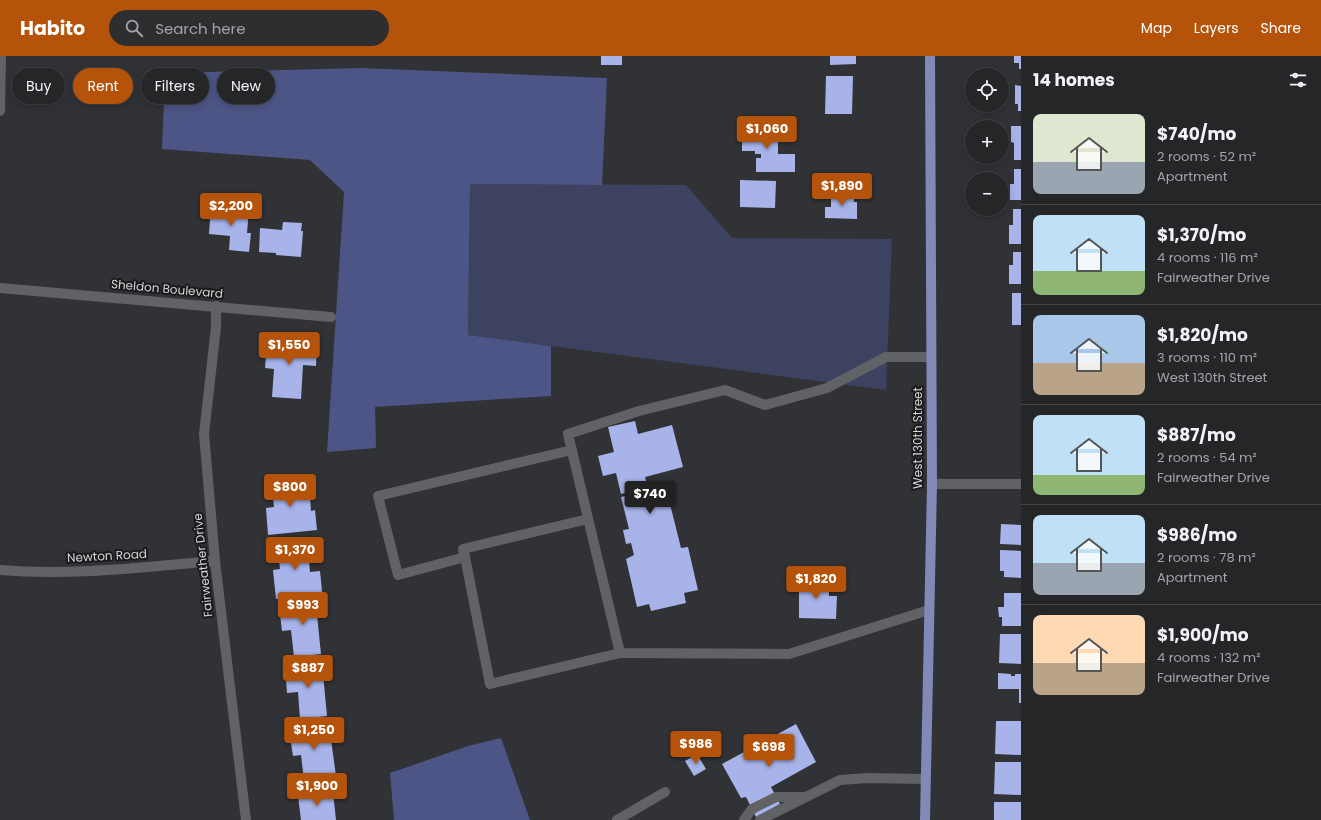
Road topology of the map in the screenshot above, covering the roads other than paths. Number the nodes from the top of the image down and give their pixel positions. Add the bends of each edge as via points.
1 (1, 56) edge
2 (930, 56) edge
3 (0, 111) edge
4 (0, 288) edge
5 (216, 306) junction
6 (331, 316) dead end
7 (931, 357) junction
8 (572, 450) junction
9 (932, 484) junction
10 (1021, 484) edge
11 (588, 519) junction
12 (465, 557) junction
13 (215, 561) junction
14 (0, 570) edge
15 (929, 610) junction
16 (620, 653) junction
17 (925, 779) junction
18 (665, 792) dead end
19 (807, 797) junction
20 (246, 820) edge
21 (617, 820) edge
22 (744, 820) edge
23 (760, 820) edge
24 (925, 820) edge

1 - 3 street
2 - 7 main road, West 130th Street
4 - 5 street, Sheldon Boulevard
5 - 6 street, Sheldon Boulevard
5 - 13 street, Fairweather Drive via 204,434
7 - 8 street via 886,357 827,388 765,405 725,390 639,411 568,434
7 - 9 main road, West 130th Street
8 - 11 street
8 - 12 street via 378,496 398,575
9 - 10 street
9 - 15 main road, West 130th Street
11 - 12 street via 463,549
11 - 16 street
12 - 16 street via 490,684
13 - 14 street, Newton Road via 87,572
13 - 20 street, Fairweather Drive
15 - 16 street via 789,654
15 - 17 main road, West 130th Street
17 - 19 street via 840,780
17 - 24 main road, West 130th Street
18 - 21 street
19 - 22 street via 776,797 752,809
19 - 23 street

